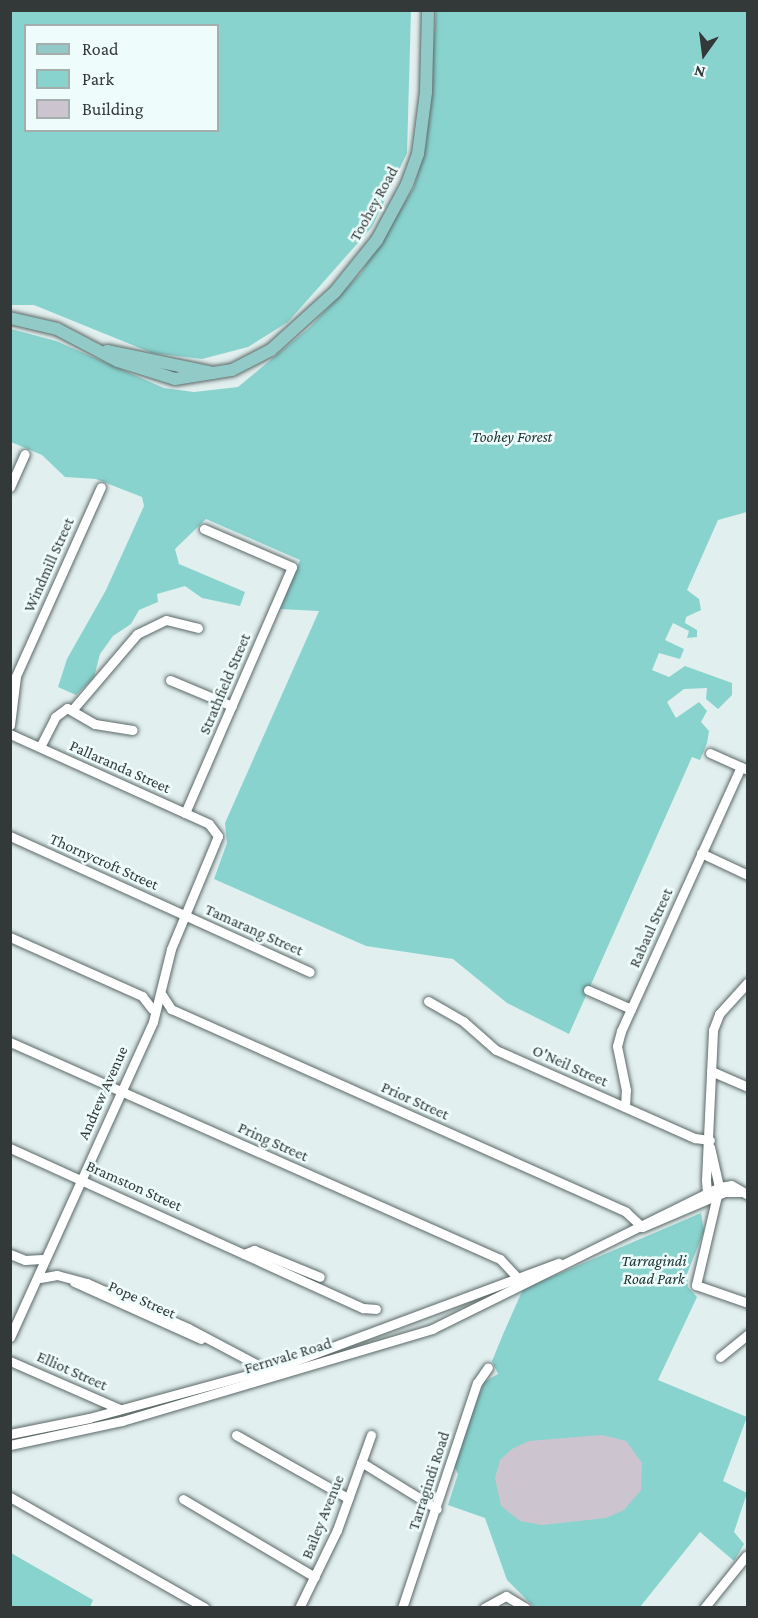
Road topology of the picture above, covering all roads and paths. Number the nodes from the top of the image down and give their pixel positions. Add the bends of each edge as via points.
1 (428, 10) edge
2 (10, 318) edge
3 (25, 454) dead end
4 (10, 487) edge
5 (101, 487) dead end
6 (204, 529) dead end
7 (198, 628) dead end
8 (13, 675) edge
9 (170, 680) dead end
10 (232, 706) junction
11 (74, 709) junction
12 (10, 724) edge
13 (133, 730) dead end
14 (10, 734) edge
15 (40, 747) junction
16 (710, 753) dead end
17 (744, 768) edge
18 (185, 813) junction
19 (216, 830) joint
20 (10, 837) edge
21 (701, 853) junction
22 (747, 874) edge
23 (185, 916) junction
24 (10, 937) edge
25 (310, 972) dead end
26 (747, 982) edge
27 (588, 990) dead end
28 (159, 994) junction
29 (141, 996) junction
30 (428, 1001) dead end
31 (171, 1009) junction
32 (631, 1010) junction
33 (154, 1011) junction
34 (10, 1042) edge
35 (711, 1071) junction
36 (747, 1088) edge
37 (120, 1090) junction
38 (625, 1107) junction
39 (710, 1144) junction
40 (10, 1148) edge
41 (81, 1178) junction
42 (719, 1187) junction
43 (744, 1193) edge
44 (710, 1194) junction
45 (642, 1227) junction
46 (10, 1254) edge
47 (244, 1254) junction
48 (25, 1260) junction
49 (45, 1260) junction
50 (562, 1262) junction
51 (57, 1275) junction
52 (38, 1276) junction
53 (320, 1277) dead end
54 (517, 1277) junction
55 (747, 1303) edge
56 (376, 1309) dead end
57 (747, 1334) edge
58 (10, 1337) edge
59 (720, 1357) dead end
60 (10, 1360) edge
61 (488, 1367) dead end
62 (263, 1375) junction
63 (120, 1409) junction
64 (10, 1434) edge
65 (236, 1435) dead end
66 (371, 1435) dead end
67 (10, 1445) edge
68 (361, 1462) junction
69 (10, 1497) edge
70 (348, 1498) junction
71 (183, 1499) dead end
72 (436, 1509) junction
73 (746, 1556) edge
74 (315, 1576) junction
75 (405, 1606) edge
76 (525, 1607) edge
77 (204, 1608) edge
78 (299, 1608) edge
79 (484, 1608) edge
80 (704, 1608) edge

1 - 2 main road, Toohey Road via 418,154 407,184 377,240 335,291 292,333 250,363 213,373 107,351 57,329
3 - 4 street
5 - 8 street, Windmill Street
6 - 10 street, Strathfield Street via 292,567
7 - 11 street via 166,620 137,634
8 - 12 street, Windmill Street
9 - 10 street
10 - 18 street, Strathfield Street
11 - 13 street via 95,724
11 - 15 street via 58,713
14 - 15 street, Pallaranda Street
15 - 18 street, Pallaranda Street
16 - 17 street
17 - 21 street, Rabaul Street
18 - 19 street, Pallaranda Street
19 - 23 street, Andrew Avenue
20 - 23 street, Thornycroft Street
21 - 22 street
21 - 32 street, Rabaul Street
23 - 25 street, Tamarang Street
23 - 28 street, Andrew Avenue
24 - 29 street
26 - 35 street via 716,1021
27 - 32 street
28 - 29 street
28 - 31 street
28 - 33 street, Andrew Avenue
29 - 33 street
30 - 38 street, O'Neil Street via 463,1021 488,1046
31 - 33 street
31 - 45 street, Prior Street via 626,1212
32 - 38 street, Rabaul Street via 617,1046 627,1090
33 - 37 street, Andrew Avenue
34 - 37 street, Pring Street
35 - 36 street
35 - 39 street
37 - 41 street, Andrew Avenue
37 - 54 street, Pring Street via 500,1259
38 - 39 street, O'Neil Street
39 - 42 street
39 - 44 street
40 - 41 street, Bramston Street
41 - 47 street, Bramston Street
41 - 49 street, Andrew Avenue
42 - 43 street via 731,1185
42 - 44 street
43 - 44 street, Fernvale Road
44 - 45 street, Fernvale Road
44 - 55 street via 711,1233 696,1285
45 - 50 street, Fernvale Road
46 - 48 street
47 - 53 street, Bramston Street via 254,1250
47 - 56 street, Bramston Street via 363,1308
48 - 49 street
48 - 52 street
49 - 51 street
49 - 52 street, Andrew Avenue
50 - 54 street, Fernvale Road
50 - 62 street, Fernvale Road via 444,1325
51 - 52 street, Pope Street
51 - 62 street, Pope Street via 188,1328
52 - 58 street, Andrew Avenue
54 - 62 street, Fernvale Road
57 - 59 street
60 - 63 street, Elliot Street
61 - 72 street, Tarragindi Road via 477,1383
62 - 63 street, Fernvale Road
62 - 67 street, Fernvale Road via 122,1421
63 - 64 street, Fernvale Road
65 - 70 street
66 - 68 street, Bailey Avenue
68 - 70 street, Bailey Avenue
68 - 72 street
69 - 77 street
70 - 74 street, Bailey Avenue
71 - 74 street
72 - 75 street, Tarragindi Road
73 - 80 street
74 - 78 street, Bailey Avenue
76 - 79 street via 503,1596

